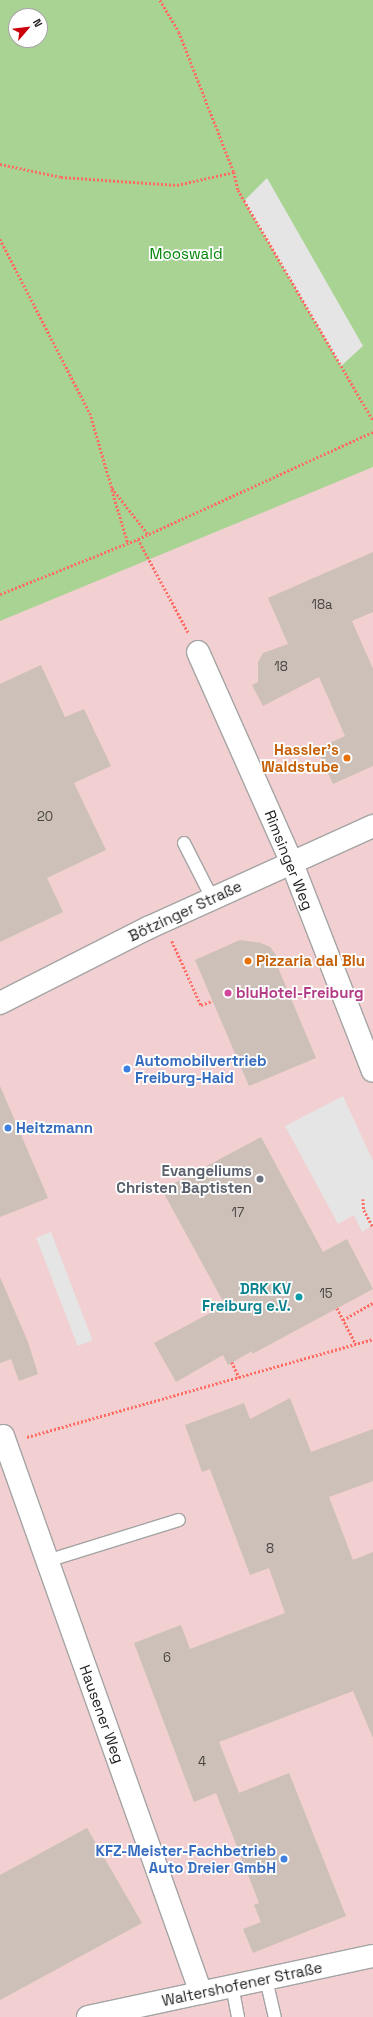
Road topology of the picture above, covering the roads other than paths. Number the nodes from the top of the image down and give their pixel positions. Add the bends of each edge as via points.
1 (198, 652) road end
2 (373, 826) edge
3 (184, 843) dead end
4 (291, 862) junction
5 (212, 898) junction
6 (0, 1003) edge
7 (373, 1071) edge
8 (5, 1440) road end
9 (179, 1520) dead end
10 (47, 1561) junction
11 (373, 1956) edge
12 (266, 1979) junction
13 (232, 1986) junction
14 (200, 1993) junction
15 (88, 2017) edge
16 (238, 2017) edge
17 (275, 2017) edge

1 - 4 street, Rimsinger Weg
2 - 4 street, Bötzinger Straße
3 - 5 lane
4 - 5 street, Bötzinger Straße
4 - 7 street, Rimsinger Weg
5 - 6 street, Bötzinger Straße
8 - 10 street, Hausener Weg
9 - 10 lane
10 - 14 street, Hausener Weg
11 - 12 street, Waltershofener Straße
12 - 13 street, Waltershofener Straße
12 - 17 lane
13 - 14 street, Waltershofener Straße
13 - 16 lane
14 - 15 street, Waltershofener Straße

